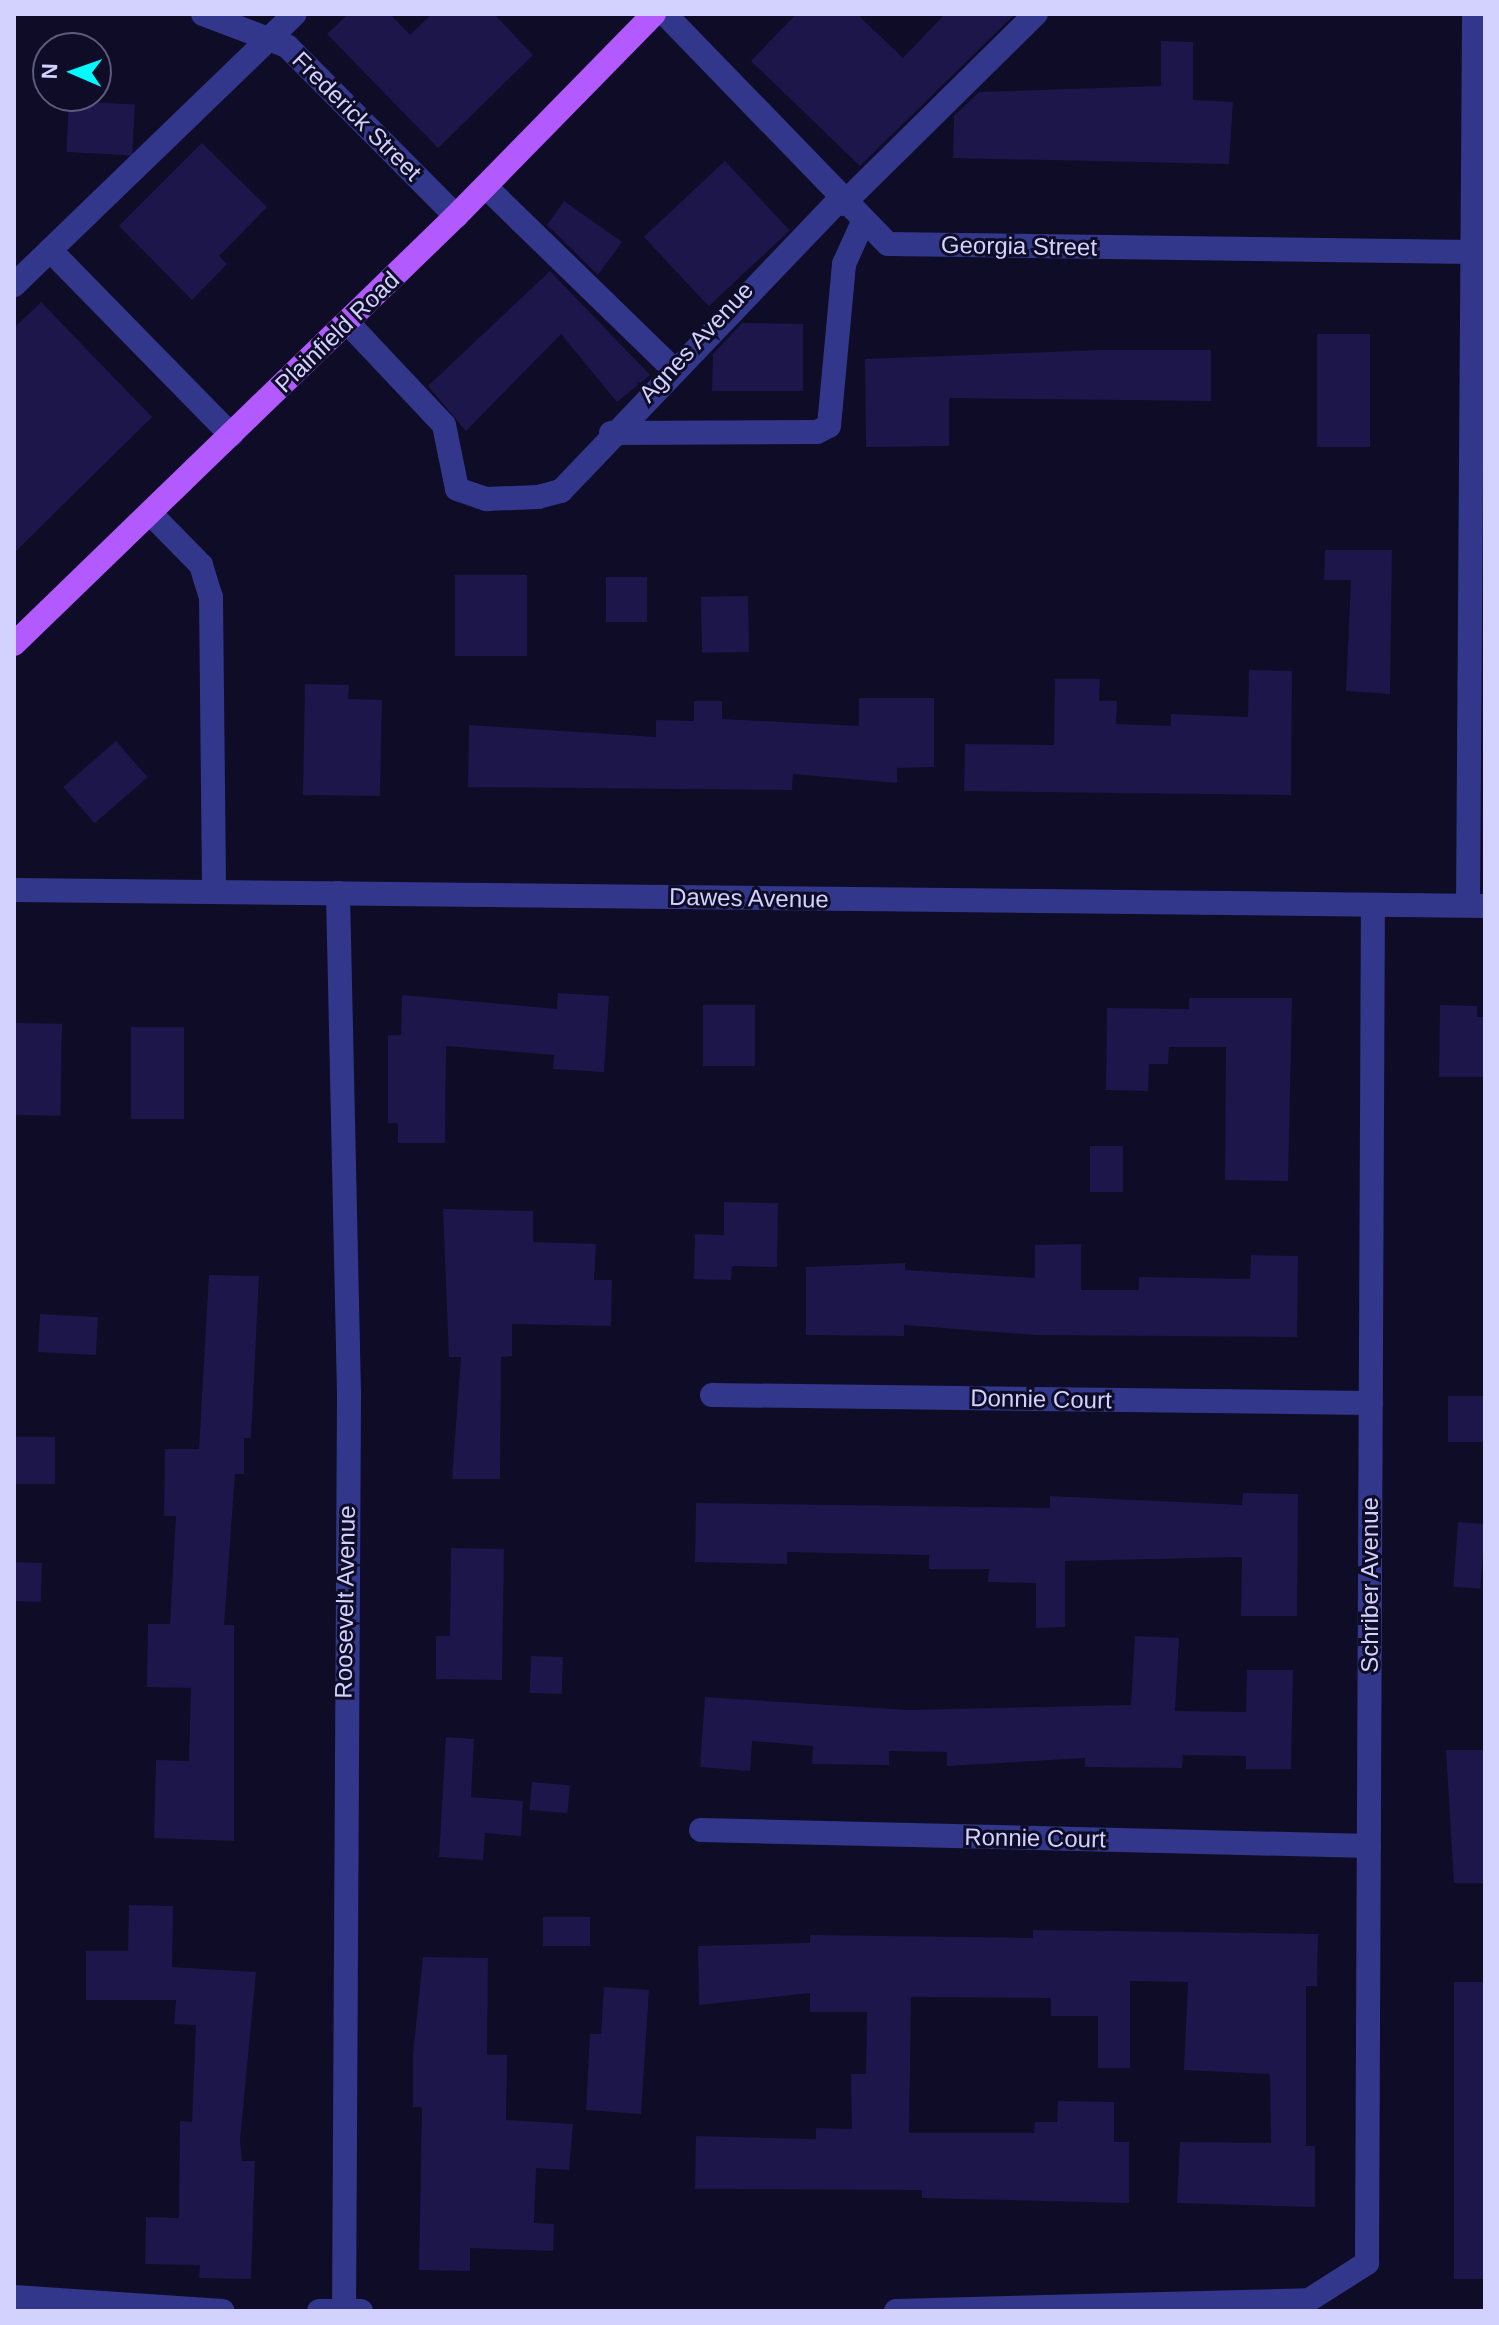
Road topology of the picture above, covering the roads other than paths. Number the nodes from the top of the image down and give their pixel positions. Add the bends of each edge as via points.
1 (203, 14) edge
2 (295, 14) edge
3 (654, 14) edge
4 (665, 14) edge
5 (1036, 14) edge
6 (1474, 14) edge
7 (269, 39) junction
8 (486, 187) junction
9 (841, 202) junction
10 (456, 216) junction
11 (863, 222) junction
12 (50, 250) junction
13 (1471, 252) junction
14 (18, 278) edge
15 (347, 322) junction
16 (672, 368) junction
17 (1480, 386) edge
18 (611, 433) junction
19 (231, 435) junction
20 (150, 513) junction
21 (14, 644) edge
22 (14, 890) edge
23 (214, 891) junction
24 (338, 893) junction
25 (1477, 905) edge
26 (1373, 906) junction
27 (712, 1395) dead end
28 (1371, 1403) junction
29 (701, 1830) dead end
30 (1369, 1846) junction
31 (14, 2297) edge
32 (1156, 2308) edge
33 (223, 2311) edge
34 (319, 2311) edge
35 (344, 2311) edge
36 (361, 2311) edge
37 (896, 2311) edge

1 - 7 street, Frederick Street
2 - 7 street
3 - 8 main road, Plainfield Road
4 - 9 street, Georgia Street
5 - 9 street, Agnes Avenue
6 - 13 street
7 - 10 street, Frederick Street via 287,46
7 - 12 street
8 - 10 main road, Plainfield Road
8 - 16 street
9 - 11 street, Georgia Street
9 - 16 street, Agnes Avenue
10 - 15 main road, Plainfield Road
11 - 13 street, Georgia Street via 888,244
11 - 18 street via 844,264 829,426 817,432
12 - 14 street
12 - 19 street
13 - 17 street
15 - 18 street, Agnes Avenue via 444,425 457,489 486,499 561,491
15 - 19 main road, Plainfield Road
16 - 18 street, Agnes Avenue
17 - 25 street
19 - 20 main road, Plainfield Road
20 - 21 main road, Plainfield Road
20 - 23 street via 201,565 211,597
22 - 23 street, Dawes Avenue
23 - 24 street, Dawes Avenue
24 - 26 street, Dawes Avenue
24 - 35 street, Roosevelt Avenue via 349,1394
25 - 26 street, Dawes Avenue
26 - 28 street, Schriber Avenue
27 - 28 street, Donnie Court
28 - 30 street, Schriber Avenue
29 - 30 street, Ronnie Court
30 - 32 street, Schriber Avenue via 1367,2263 1309,2300
31 - 33 street
32 - 37 street
34 - 35 street
35 - 36 street

